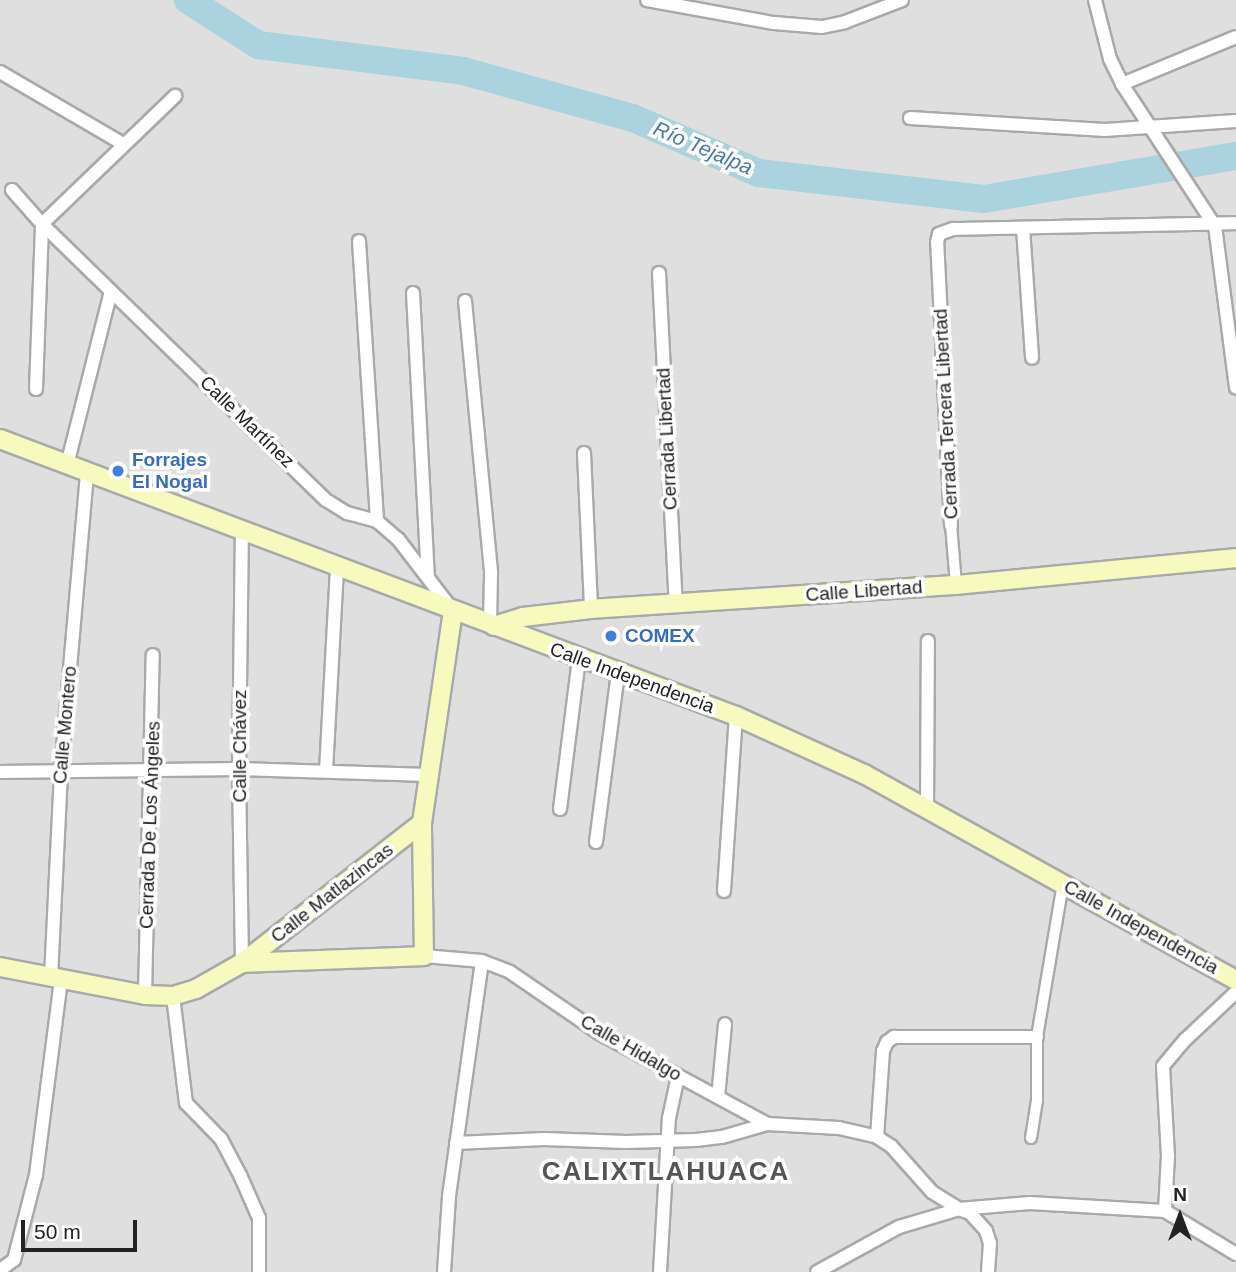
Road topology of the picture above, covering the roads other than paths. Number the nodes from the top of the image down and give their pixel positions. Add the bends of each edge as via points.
1 (647, 0) edge
2 (902, 0) edge
3 (1095, 0) edge
4 (1236, 37) edge
5 (1, 72) edge
6 (1122, 84) junction
7 (175, 96) dead end
8 (910, 118) dead end
9 (1236, 121) edge
10 (1150, 128) junction
11 (123, 144) junction
12 (12, 190) dead end
13 (42, 223) junction
14 (1236, 223) edge
15 (1215, 226) junction
16 (1023, 228) junction
17 (359, 240) dead end
18 (659, 274) dead end
19 (111, 291) junction
20 (413, 293) dead end
21 (465, 301) dead end
22 (1032, 358) dead end
23 (1236, 388) edge
24 (36, 389) dead end
25 (0, 439) edge
26 (584, 453) dead end
27 (67, 464) junction
28 (86, 474) junction
29 (377, 521) junction
30 (951, 524) joint
31 (242, 529) junction
32 (1236, 558) edge
33 (337, 566) junction
34 (428, 576) junction
35 (956, 585) junction
36 (676, 604) junction
37 (591, 610) junction
38 (453, 611) junction
39 (492, 626) junction
40 (928, 641) dead end
41 (153, 655) dead end
42 (579, 658) junction
43 (618, 671) junction
44 (736, 716) junction
45 (239, 769) junction
46 (61, 771) junction
47 (326, 771) junction
48 (0, 772) edge
49 (152, 772) junction
50 (428, 775) junction
51 (560, 809) dead end
52 (927, 811) junction
53 (422, 823) junction
54 (596, 842) dead end
55 (1063, 884) junction
56 (724, 891) dead end
57 (424, 956) junction
58 (482, 961) junction
59 (242, 963) junction
60 (0, 967) edge
61 (56, 979) junction
62 (1236, 980) edge
63 (1236, 992) edge
64 (145, 995) junction
65 (173, 996) junction
66 (725, 1024) dead end
67 (1037, 1037) junction
68 (678, 1076) junction
69 (719, 1097) junction
70 (767, 1124) junction
71 (877, 1137) junction
72 (1031, 1138) dead end
73 (667, 1141) junction
74 (456, 1143) junction
75 (959, 1209) junction
76 (1165, 1211) junction
77 (1236, 1254) edge
78 (0, 1270) edge
79 (259, 1272) edge
80 (444, 1272) edge
81 (660, 1272) edge
82 (817, 1272) edge
83 (988, 1272) edge

1 - 2 street via 822,27
3 - 6 street
4 - 6 street
5 - 11 street
6 - 10 street
7 - 11 street
8 - 10 street via 1105,130
9 - 10 street
10 - 15 street
11 - 13 street
12 - 13 street, Calle Martínez
13 - 19 street, Calle Martínez
13 - 24 street
14 - 15 street
15 - 16 street
15 - 23 street
16 - 22 street
16 - 30 street, Cerrada Tercera Libertad via 953,229 939,234 937,242
17 - 29 street
18 - 36 street, Cerrada Libertad
19 - 27 street
19 - 29 street, Calle Martínez via 326,500 346,513
20 - 34 street
21 - 39 street
25 - 27 main road, Calle Independencia
26 - 37 street
27 - 28 main road, Calle Independencia
28 - 31 main road, Calle Independencia
28 - 46 street, Calle Montero
29 - 34 street, Calle Martínez
30 - 35 street, Cerrada Tercera Libertad
31 - 33 main road, Calle Independencia
31 - 45 street, Calle Chávez
32 - 35 main road, Calle Libertad
33 - 38 main road, Calle Independencia
33 - 47 street
34 - 38 street, Calle Martínez
35 - 36 main road, Calle Libertad
36 - 37 main road, Calle Libertad
37 - 39 main road, Calle Libertad via 523,617
38 - 39 main road, Calle Independencia
38 - 50 main road
39 - 42 main road, Calle Independencia
40 - 52 street
41 - 49 street, Cerrada De Los Ángeles
42 - 43 main road, Calle Independencia
42 - 51 street
43 - 44 main road, Calle Independencia
43 - 54 street
44 - 52 main road, Calle Independencia via 864,774
44 - 56 street
45 - 47 street
45 - 49 street
45 - 59 street, Calle Chávez
46 - 48 street
46 - 49 street
46 - 61 street, Calle Montero
47 - 50 street
49 - 64 street, Cerrada De Los Ángeles
50 - 53 main road
52 - 55 main road, Calle Independencia
53 - 57 main road
53 - 59 main road, Calle Matlazincas
55 - 62 main road, Calle Independencia
55 - 67 street
57 - 58 street, Calle Hidalgo
57 - 59 main road, Calle Hidalgo
58 - 68 street, Calle Hidalgo via 510,972 599,1034
58 - 74 street
59 - 65 main road, Calle Hidalgo via 196,989
60 - 61 main road, Calle Hidalgo
61 - 64 main road, Calle Hidalgo
61 - 78 street, Calle Montero via 36,1175 14,1260
63 - 76 street via 1163,1066 1168,1156
64 - 65 main road, Calle Hidalgo
65 - 79 street via 186,1103 221,1139 240,1175 258,1218
66 - 69 street
67 - 71 street via 894,1037 883,1052
67 - 72 street via 1037,1101
68 - 69 street, Calle Hidalgo
68 - 73 street
69 - 70 street, Calle Hidalgo
70 - 71 street, Calle Hidalgo via 839,1128
70 - 73 street via 722,1138
71 - 75 street, Calle Hidalgo via 891,1146 932,1192
73 - 74 street
73 - 81 street
74 - 80 street
75 - 76 street via 1030,1203
75 - 82 street via 899,1227
75 - 83 street, Calle Hidalgo via 970,1213 986,1231
76 - 77 street

